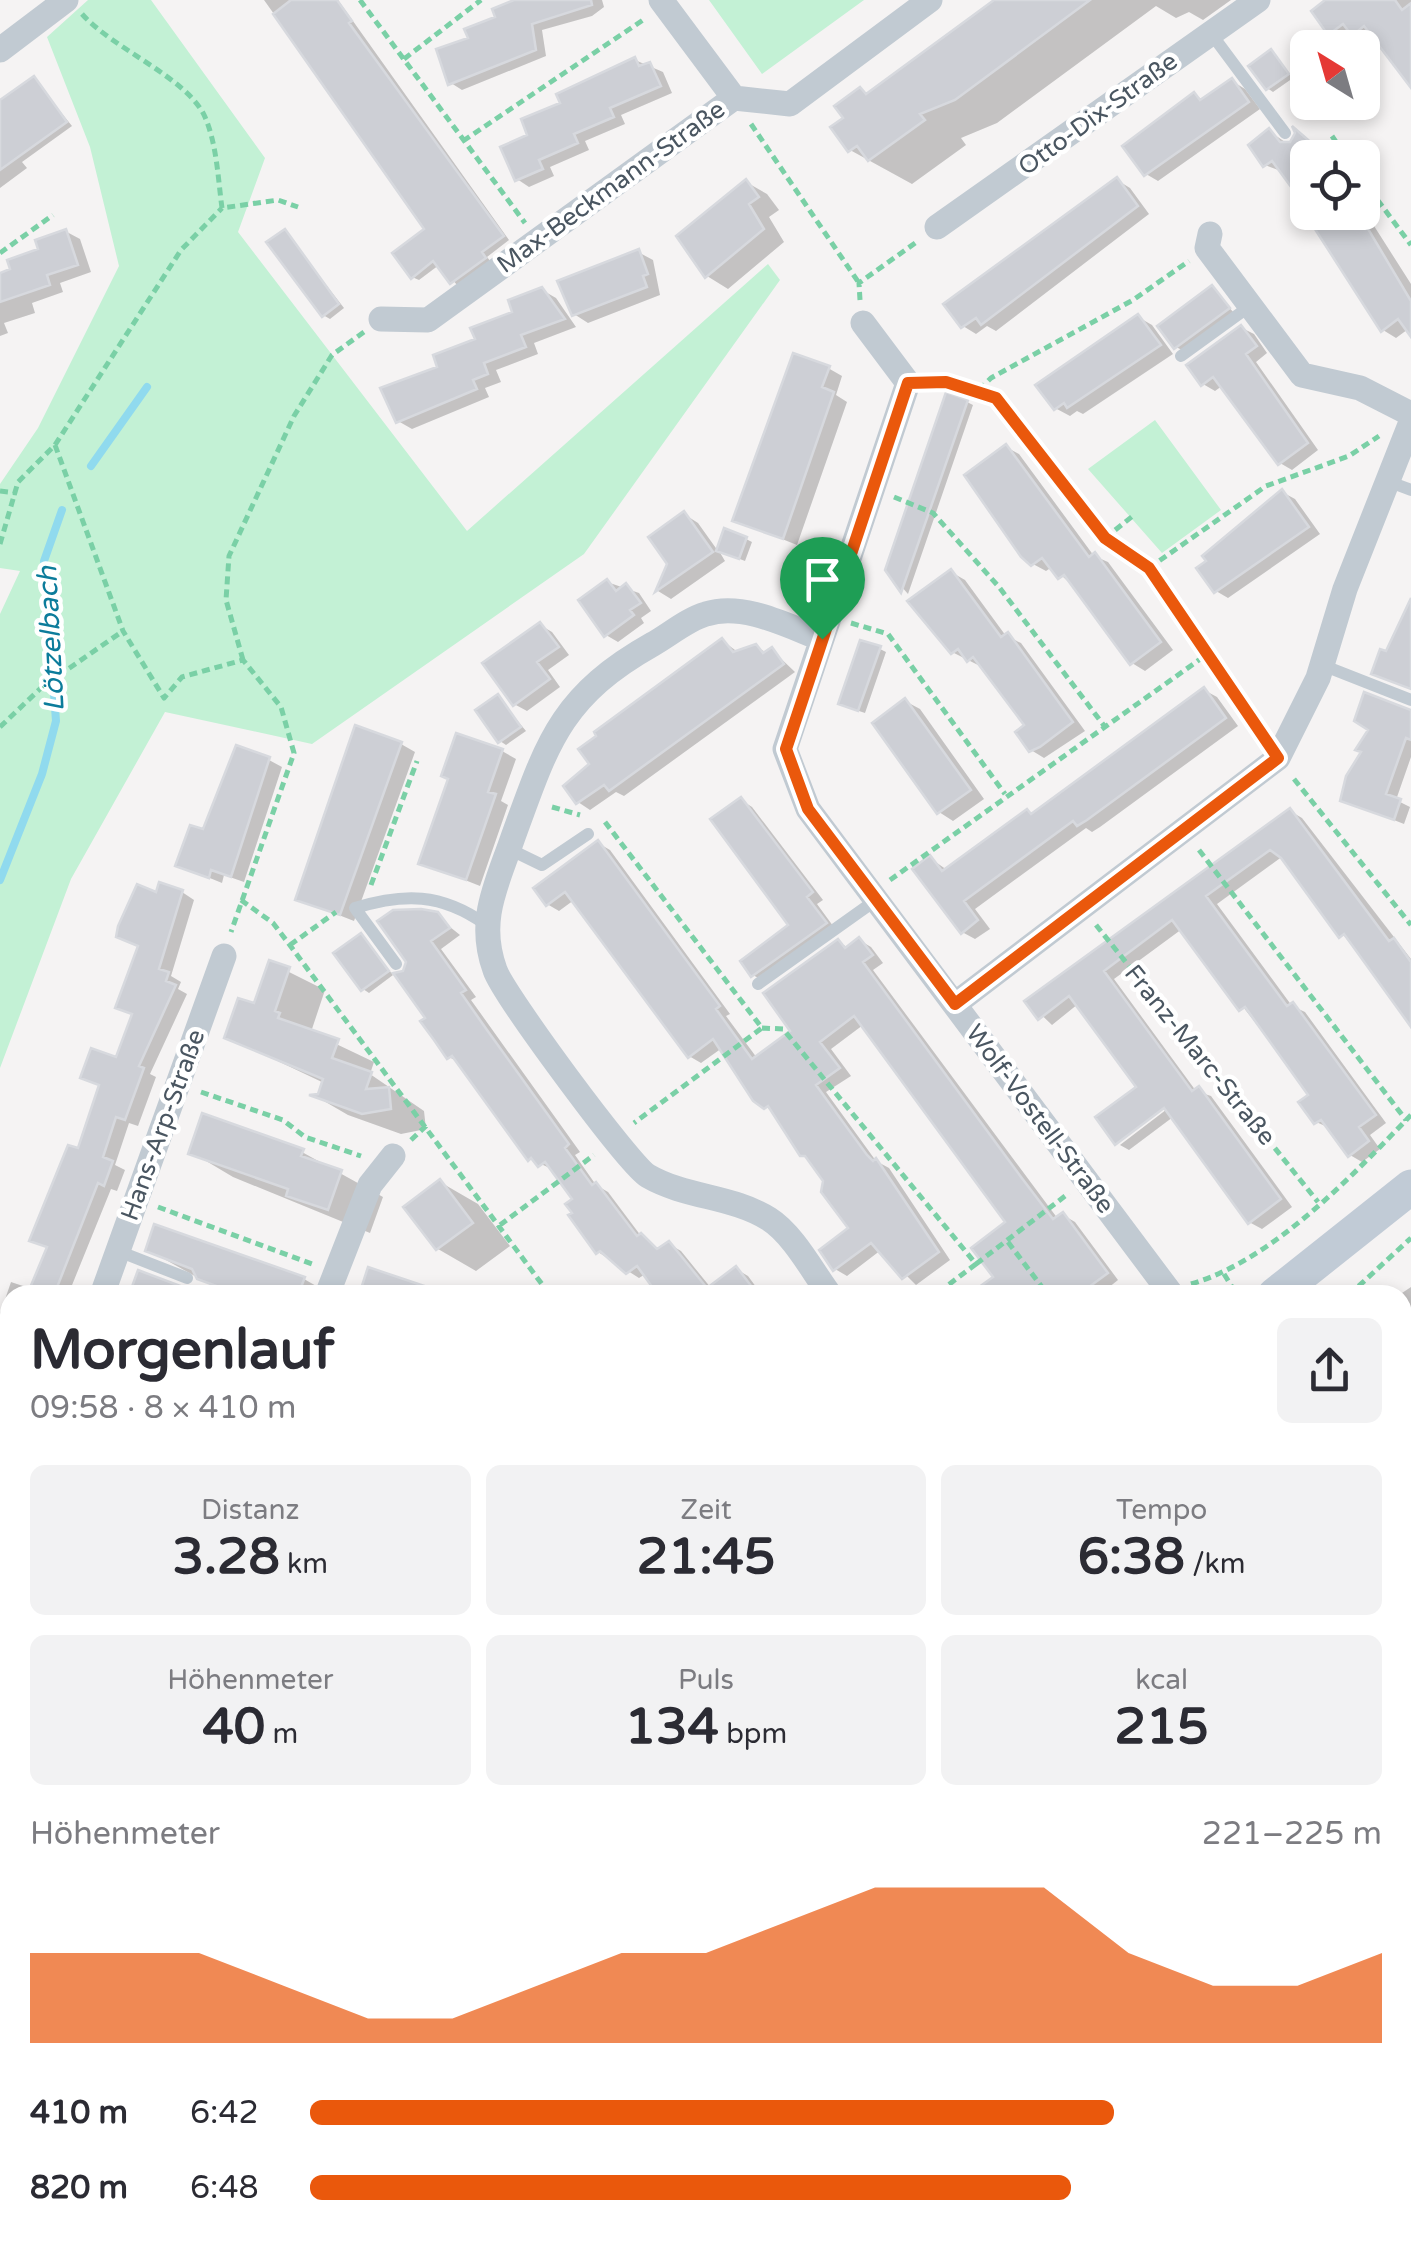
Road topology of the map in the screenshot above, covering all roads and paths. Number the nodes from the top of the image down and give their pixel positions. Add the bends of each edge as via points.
1 (360, 0) edge
2 (481, 0) edge
3 (930, 0) edge
4 (1258, 0) edge
5 (662, 2) edge
6 (73, 6) edge
7 (33, 10) edge
8 (1210, 32) junction
9 (0, 50) edge
10 (404, 59) junction
11 (734, 98) junction
12 (1285, 133) dead end
13 (1332, 136) dead end
14 (1335, 140) edge
15 (463, 141) junction
16 (1380, 203) edge
17 (298, 207) dead end
18 (222, 208) junction
19 (53, 215) dead end
20 (938, 227) joint
21 (538, 241) junction
22 (1209, 241) joint
23 (1411, 245) edge
24 (0, 253) edge
25 (859, 283) junction
26 (1250, 306) junction
27 (381, 319) joint
28 (863, 322) joint
29 (1182, 356) dead end
30 (908, 383) junction
31 (979, 390) junction
32 (1409, 424) edge
33 (55, 444) junction
34 (1399, 485) edge
35 (873, 489) junction
36 (0, 491) edge
37 (17, 493) junction
38 (1134, 514) dead end
39 (1105, 538) junction
40 (0, 544) edge
41 (1149, 568) junction
42 (826, 628) junction
43 (123, 631) junction
44 (1206, 656) junction
45 (242, 660) junction
46 (1322, 666) junction
47 (1411, 700) edge
48 (0, 727) edge
49 (1105, 727) junction
50 (1278, 758) junction
51 (416, 761) dead end
52 (1006, 794) junction
53 (527, 800) junction
54 (1185, 831) junction
55 (588, 834) dead end
56 (509, 849) junction
57 (874, 897) junction
58 (241, 900) junction
59 (360, 906) junction
60 (1083, 906) junction
61 (485, 924) junction
62 (1411, 925) edge
63 (290, 945) junction
64 (224, 956) joint
65 (396, 964) dead end
66 (758, 984) dead end
67 (955, 1004) junction
68 (762, 1028) junction
69 (205, 1094) dead end
70 (1408, 1118) edge
71 (614, 1141) junction
72 (351, 1156) dead end
73 (393, 1156) dead end
74 (1086, 1180) junction
75 (1411, 1187) edge
76 (1318, 1202) junction
77 (160, 1207) dead end
78 (500, 1225) junction
79 (1411, 1238) edge
80 (1008, 1242) junction
81 (118, 1251) junction
82 (310, 1263) dead end
83 (976, 1264) junction
84 (1224, 1274) junction
85 (187, 1278) dead end
86 (106, 1285) edge
87 (331, 1285) edge
88 (543, 1285) edge
89 (822, 1285) edge
90 (948, 1285) edge
91 (1040, 1285) edge
92 (1166, 1285) edge
93 (1189, 1285) edge
94 (1231, 1285) edge
95 (1288, 1285) edge
96 (1360, 1285) edge

1 - 10 path
2 - 10 path
3 - 11 street via 790,104
4 - 8 street, Otto-Dix-Straße
5 - 11 street, Max-Beckmann-Straße
5 - 15 path
6 - 7 street
6 - 18 path via 204,114
7 - 9 street
8 - 12 lane
8 - 20 street, Otto-Dix-Straße
10 - 15 path
11 - 21 street, Max-Beckmann-Straße
11 - 25 path
13 - 14 path
15 - 21 path
16 - 23 path
17 - 18 path via 278,200
18 - 33 path via 144,302
19 - 24 path
20 - 25 path
21 - 27 street, Max-Beckmann-Straße via 428,320
22 - 26 street
22 - 31 path via 1134,300
25 - 28 path
26 - 29 lane
26 - 32 street via 1302,375 1360,388
27 - 45 path via 332,355 263,475 228,556 226,600
28 - 30 street
30 - 31 path
30 - 35 street, Wolf-Vostell-Straße
31 - 39 path via 996,398
32 - 34 street
32 - 41 path via 1350,456 1266,486
33 - 37 path via 18,482
33 - 43 path
34 - 46 street
35 - 42 street, Wolf-Vostell-Straße
35 - 49 path via 933,513 999,587
36 - 37 path
37 - 40 path
38 - 39 path
39 - 41 path
41 - 44 path
42 - 52 path via 888,634
42 - 53 street via 734,611 706,614 587,689 560,722
42 - 57 street, Wolf-Vostell-Straße via 786,749 808,809
43 - 45 path via 164,698 182,677
43 - 48 path via 42,687
44 - 49 path
44 - 50 path
45 - 58 path via 282,706 294,752
46 - 47 lane
46 - 50 street
49 - 52 path
50 - 54 street
50 - 62 path
51 - 59 path
52 - 57 path
53 - 56 street
53 - 68 path via 607,823
54 - 60 street
54 - 70 path
55 - 56 lane via 542,865
56 - 61 street
57 - 66 lane
57 - 67 street, Wolf-Vostell-Straße
58 - 63 path
58 - 64 path
59 - 61 lane via 393,896 427,899
59 - 63 path via 332,913
59 - 65 lane
60 - 67 street
60 - 76 path, Franz-Marc-Straße
61 - 71 street via 495,973
63 - 78 path
64 - 81 street, Hans-Arp-Straße
67 - 74 street, Wolf-Vostell-Straße
68 - 71 path
68 - 83 path via 782,1029
69 - 72 path via 282,1120
70 - 76 path
71 - 78 path
71 - 89 street via 644,1174 684,1194 773,1221
73 - 87 street via 370,1186
74 - 80 path
74 - 92 street, Wolf-Vostell-Straße
75 - 95 street
76 - 84 path via 1260,1254
77 - 82 path
78 - 88 path
79 - 96 path
80 - 83 path
80 - 91 path
81 - 85 lane
81 - 86 street, Hans-Arp-Straße
83 - 90 path
84 - 93 path
84 - 94 path

